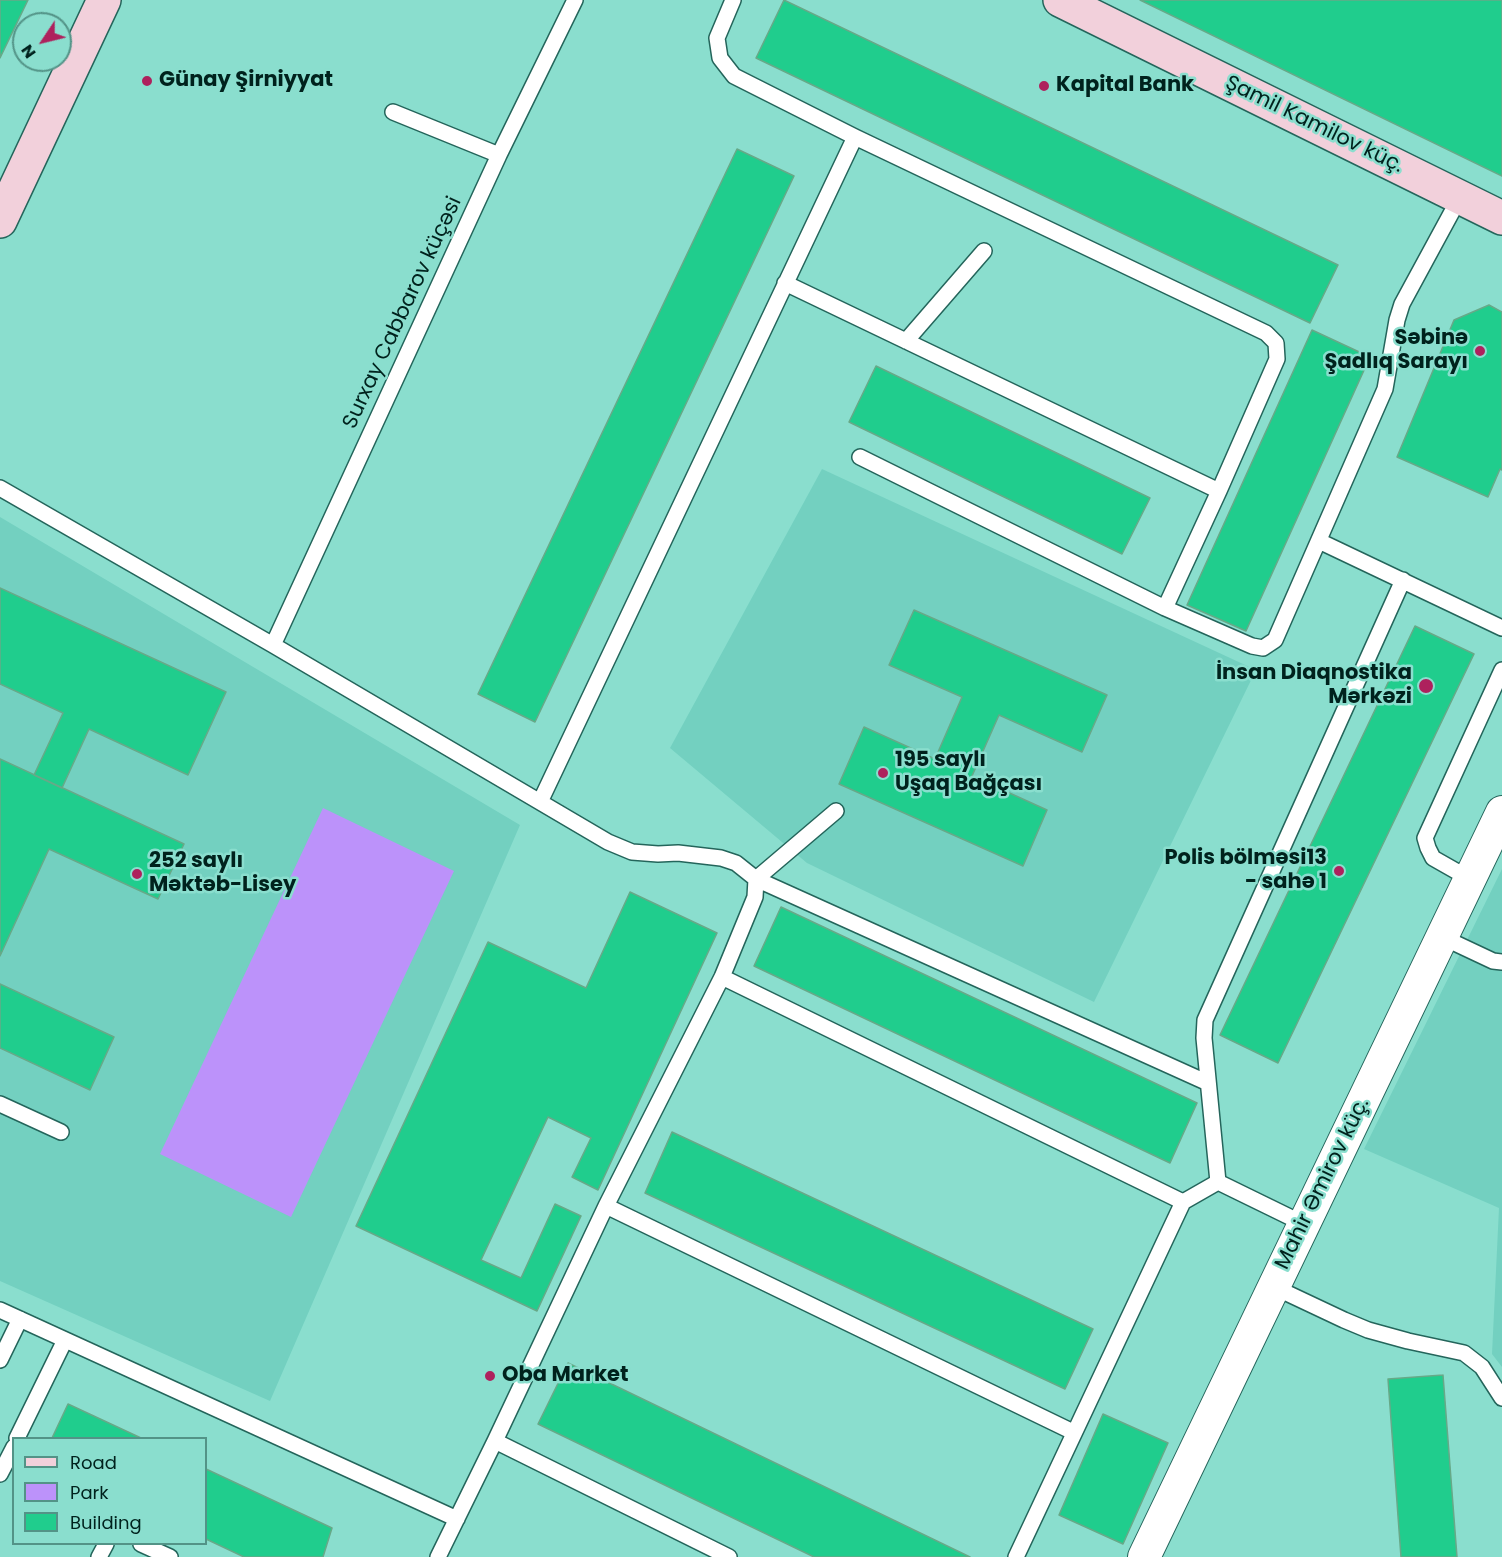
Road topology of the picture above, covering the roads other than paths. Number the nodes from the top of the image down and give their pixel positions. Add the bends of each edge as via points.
1 (104, 0) edge
2 (575, 0) edge
3 (733, 0) edge
4 (1060, 0) edge
5 (393, 112) dead end
6 (855, 137) junction
7 (499, 155) junction
8 (1460, 197) junction
9 (1502, 218) edge
10 (0, 221) edge
11 (984, 251) dead end
12 (785, 283) junction
13 (906, 340) junction
14 (860, 457) dead end
15 (0, 488) edge
16 (1219, 491) junction
17 (1319, 540) junction
18 (1403, 580) junction
19 (1165, 608) junction
20 (1502, 628) edge
21 (273, 645) junction
22 (1502, 670) edge
23 (540, 802) junction
24 (836, 811) dead end
25 (1502, 812) edge
26 (756, 879) junction
27 (1470, 879) junction
28 (1442, 937) junction
29 (1502, 963) edge
30 (722, 977) junction
31 (1208, 1083) junction
32 (0, 1104) edge
33 (61, 1132) dead end
34 (1218, 1182) junction
35 (1183, 1202) junction
36 (606, 1206) junction
37 (1304, 1224) junction
38 (1274, 1287) junction
39 (0, 1310) edge
40 (20, 1319) junction
41 (65, 1340) junction
42 (0, 1360) edge
43 (1502, 1398) edge
44 (1073, 1432) junction
45 (17, 1437) edge
46 (495, 1442) junction
47 (12, 1451) edge
48 (0, 1474) edge
49 (457, 1519) junction
50 (143, 1545) edge
51 (170, 1557) edge
52 (438, 1557) edge
53 (729, 1557) edge
54 (1016, 1557) edge
55 (1144, 1557) edge

1 - 10 street
2 - 7 lane, Surxay Cabbarov küçəsi
3 - 6 lane via 717,38 720,58 734,76
4 - 8 street, Şamil Kamilov küç.
5 - 7 lane
6 - 12 lane
6 - 16 lane via 1266,333 1276,343 1276,359
7 - 21 lane, Surxay Cabbarov küçəsi
8 - 9 street, Şamil Kamilov küç.
8 - 17 lane via 1402,304 1385,388
11 - 13 lane
12 - 13 lane
12 - 23 lane
13 - 16 lane
14 - 19 lane
15 - 21 lane
16 - 19 lane
17 - 18 lane
17 - 19 lane via 1275,640 1263,648
18 - 20 lane
18 - 31 lane via 1205,1020
21 - 23 lane
22 - 27 lane via 1425,838 1433,858
23 - 26 lane via 608,843 632,852 721,858 736,863
24 - 26 lane
25 - 27 street, Mahir Əmirov küç.
26 - 30 lane via 755,897
26 - 31 lane
27 - 28 street, Mahir Əmirov küç.
28 - 29 lane
28 - 37 street, Mahir Əmirov küç.
30 - 35 lane
30 - 36 lane
31 - 34 lane
32 - 33 lane
34 - 35 lane
34 - 37 lane
35 - 44 lane
36 - 44 lane
36 - 46 lane
37 - 38 street, Mahir Əmirov küç.
38 - 43 lane via 1368,1330 1464,1353 1482,1367
38 - 55 street, Mahir Əmirov küç.
39 - 40 lane
40 - 41 lane
40 - 42 lane
41 - 45 lane
41 - 49 lane
44 - 54 lane
46 - 49 lane
46 - 53 lane
47 - 48 lane
49 - 52 lane
50 - 51 lane

